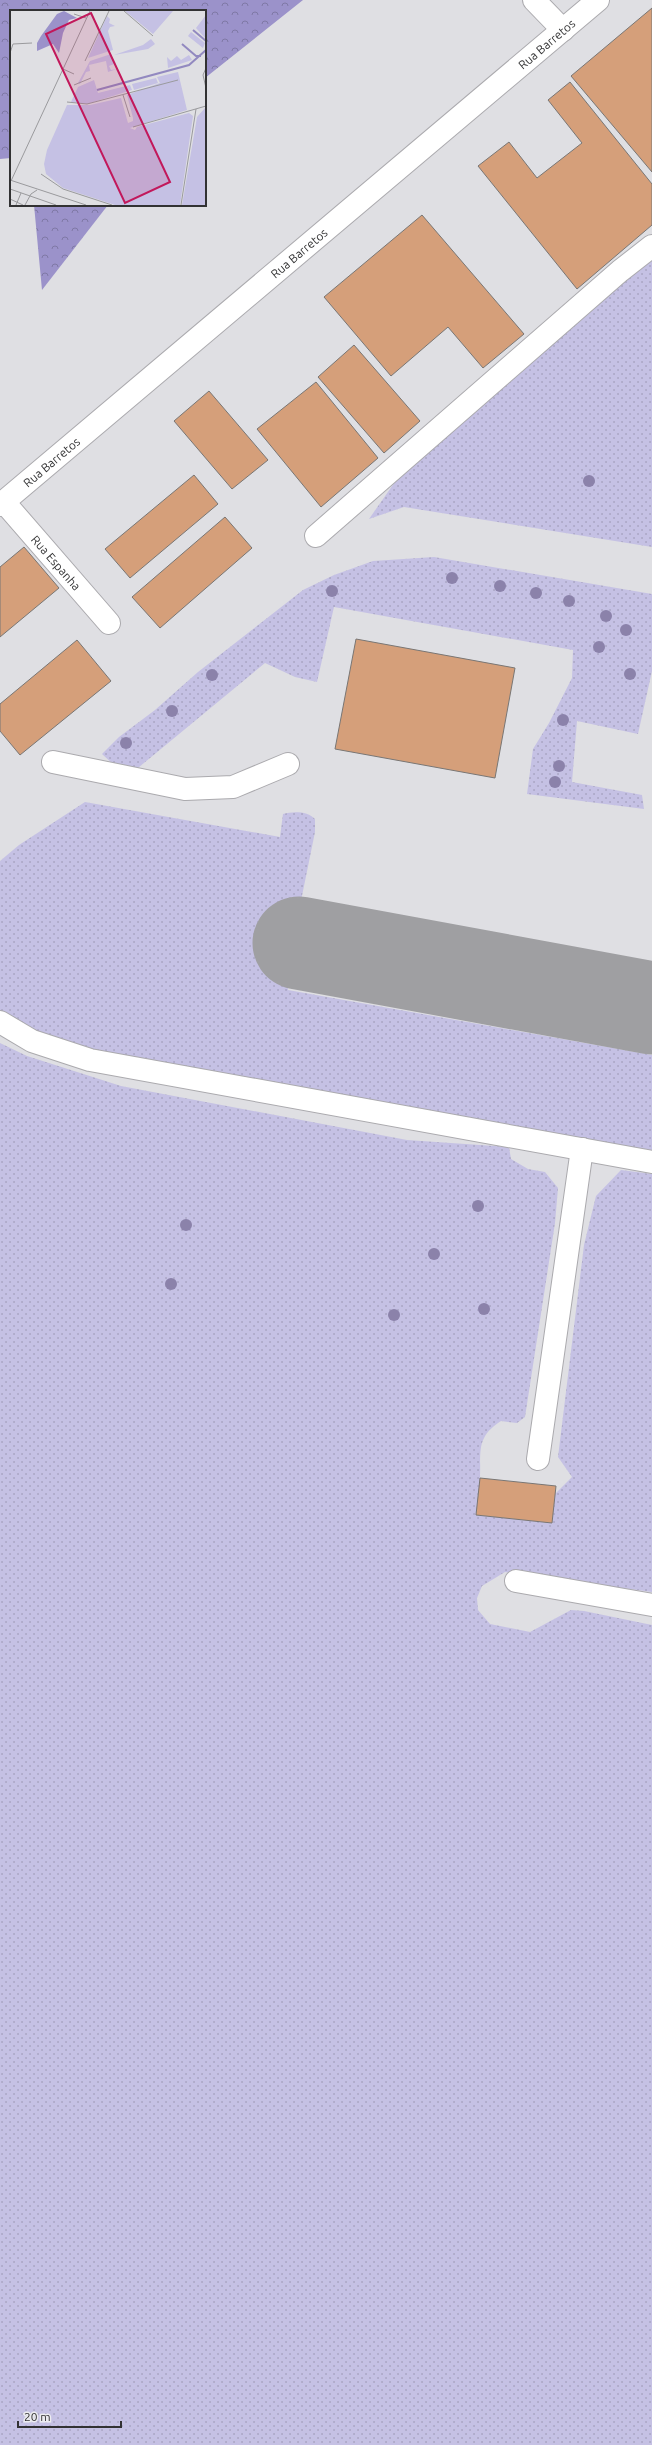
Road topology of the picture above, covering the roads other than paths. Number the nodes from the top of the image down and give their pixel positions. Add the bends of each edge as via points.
1 (534, 0) edge
2 (598, 0) edge
3 (563, 30) junction
4 (652, 246) edge
5 (2, 503) edge
6 (316, 536) dead end
7 (109, 623) dead end
8 (53, 762) dead end
9 (288, 764) dead end
10 (0, 1022) edge
11 (582, 1149) junction
12 (652, 1162) edge
13 (538, 1459) dead end
14 (516, 1581) dead end
15 (652, 1605) edge

1 - 3 street
2 - 3 street, Rua Barretos
3 - 5 street, Rua Barretos
4 - 6 street via 614,276
5 - 7 street, Rua Espanha
8 - 9 street via 185,789 233,787
10 - 11 street via 32,1041 90,1060
11 - 12 street
11 - 13 street
14 - 15 street

